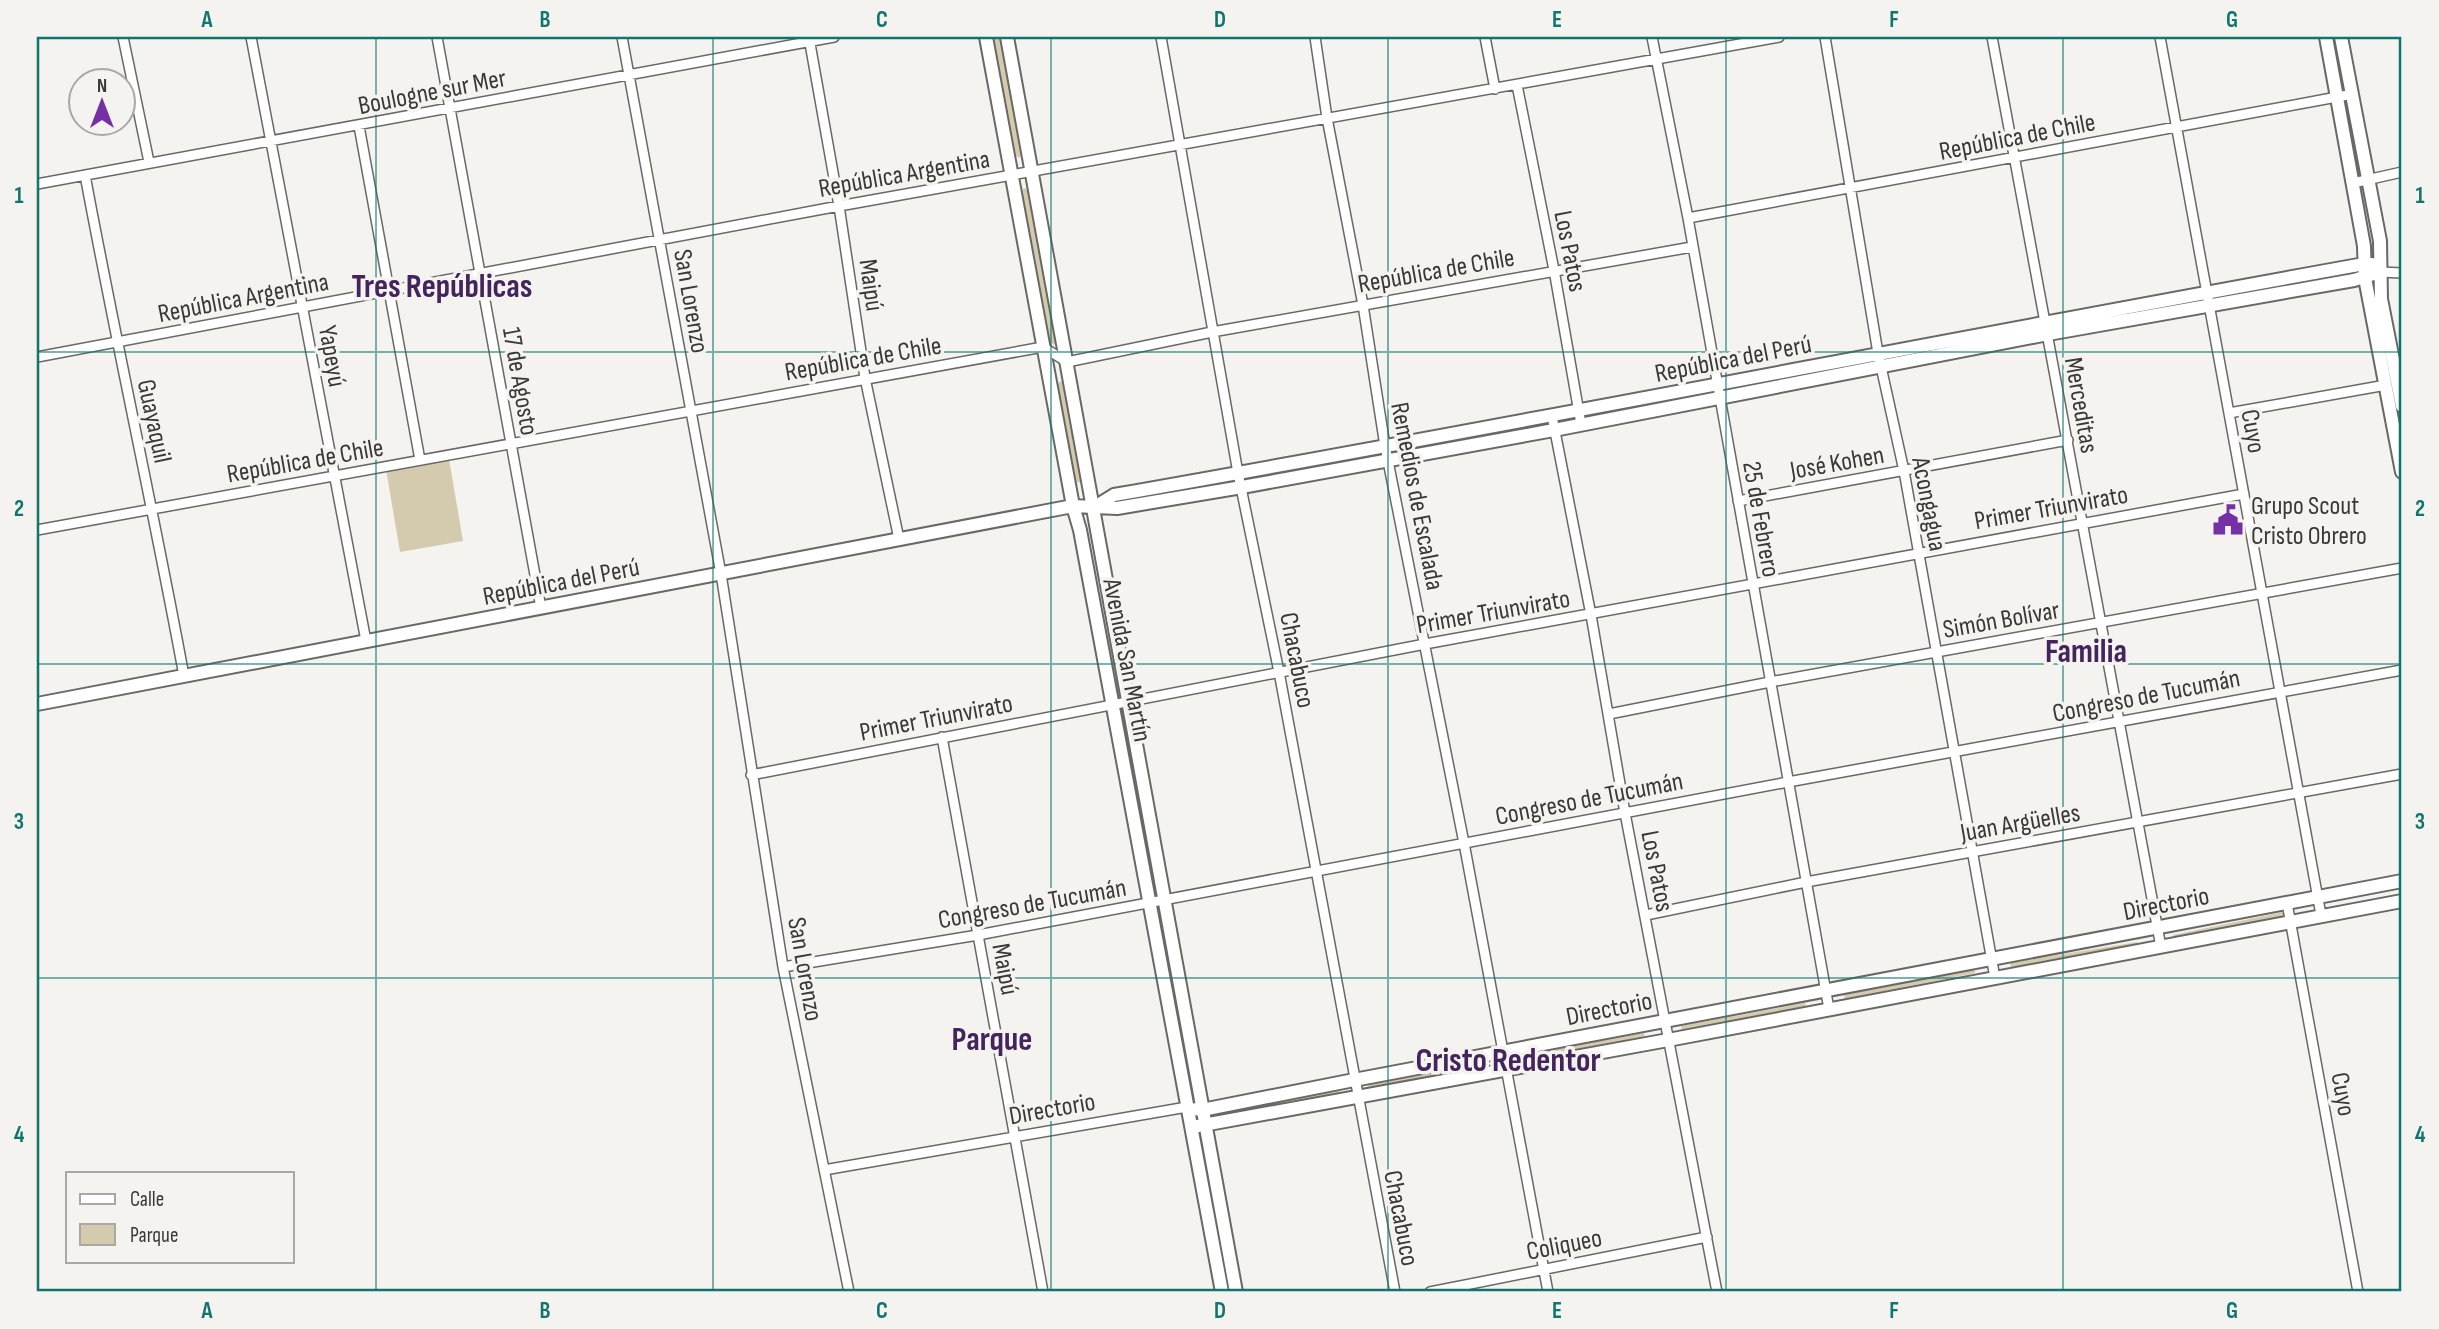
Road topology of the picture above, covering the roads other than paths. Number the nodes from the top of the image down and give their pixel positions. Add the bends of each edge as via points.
1 (123, 37) edge
2 (251, 37) edge
3 (437, 37) edge
4 (622, 37) edge
5 (834, 37) edge
6 (986, 37) edge
7 (1007, 37) edge
8 (1161, 37) edge
9 (1315, 37) edge
10 (1485, 37) edge
11 (1652, 37) edge
12 (1779, 37) edge
13 (1825, 37) edge
14 (1993, 37) edge
15 (2160, 37) edge
16 (2326, 37) edge
17 (2341, 37) edge
18 (809, 39) edge
19 (1657, 58) junction
20 (629, 74) junction
21 (1517, 85) junction
22 (1495, 89) junction
23 (2353, 94) junction
24 (2337, 96) junction
25 (450, 109) junction
26 (1327, 118) junction
27 (2177, 125) junction
28 (359, 126) junction
29 (271, 142) junction
30 (1179, 144) junction
31 (2014, 159) junction
32 (149, 162) junction
33 (1031, 172) junction
34 (2402, 172) edge
35 (85, 174) junction
36 (1012, 174) junction
37 (2367, 178) junction
38 (2353, 183) junction
39 (37, 184) edge
40 (1850, 187) junction
41 (839, 206) junction
42 (1688, 218) junction
43 (659, 240) junction
44 (1692, 247) junction
45 (2364, 264) junction
46 (1554, 270) junction
47 (2380, 272) junction
48 (2402, 272) edge
49 (480, 273) junction
50 (2365, 278) junction
51 (390, 290) junction
52 (2208, 292) junction
53 (1363, 305) junction
54 (302, 307) junction
55 (2208, 307) junction
56 (2046, 328) junction
57 (1212, 332) junction
58 (116, 342) junction
59 (1043, 347) junction
60 (1878, 353) junction
61 (37, 357) edge
62 (1067, 362) junction
63 (1881, 367) junction
64 (865, 378) junction
65 (2386, 385) junction
66 (1717, 391) junction
67 (2402, 406) edge
68 (691, 410) junction
69 (1577, 411) junction
70 (2229, 412) junction
71 (1552, 416) junction
72 (1581, 424) junction
73 (1554, 430) junction
74 (2068, 440) junction
75 (510, 442) junction
76 (1386, 452) junction
77 (420, 460) junction
78 (2402, 466) edge
79 (1904, 471) junction
80 (1238, 473) junction
81 (334, 476) junction
82 (1242, 487) junction
83 (2244, 494) junction
84 (1738, 501) junction
85 (1073, 506) junction
86 (1093, 508) junction
87 (153, 509) junction
88 (2081, 523) junction
89 (37, 530) edge
90 (899, 539) junction
91 (1918, 553) junction
92 (2402, 568) edge
93 (721, 574) junction
94 (1752, 583) junction
95 (2264, 593) junction
96 (541, 608) junction
97 (1591, 615) junction
98 (2100, 622) junction
99 (366, 641) junction
100 (1425, 644) junction
101 (1936, 652) junction
102 (2402, 670) edge
103 (1279, 672) junction
104 (184, 676) junction
105 (1770, 682) junction
106 (2281, 691) junction
107 (1127, 701) junction
108 (37, 704) edge
109 (1113, 704) junction
110 (1609, 714) junction
111 (2120, 721) junction
112 (942, 737) junction
113 (1954, 751) junction
114 (2402, 774) edge
115 (751, 775) junction
116 (1788, 782) junction
117 (2300, 792) junction
118 (1625, 813) junction
119 (2138, 822) junction
120 (1464, 843) junction
121 (1972, 852) junction
122 (1316, 870) junction
123 (2402, 881) edge
124 (1806, 882) junction
125 (2318, 898) junction
126 (1165, 900) junction
127 (2402, 901) edge
128 (1149, 902) junction
129 (2287, 903) junction
130 (1646, 915) junction
131 (2321, 915) junction
132 (2291, 922) junction
133 (2157, 928) junction
134 (978, 935) junction
135 (2161, 947) junction
136 (1992, 959) junction
137 (783, 967) junction
138 (1995, 978) junction
139 (1826, 991) junction
140 (1829, 1009) junction
141 (1664, 1021) junction
142 (1668, 1040) junction
143 (1503, 1052) junction
144 (1507, 1070) junction
145 (1354, 1080) junction
146 (1357, 1097) junction
147 (1187, 1107) junction
148 (1202, 1110) junction
149 (1204, 1125) junction
150 (1191, 1127) junction
151 (1016, 1138) junction
152 (824, 1170) junction
153 (1707, 1237) junction
154 (1544, 1269) junction
155 (849, 1292) edge
156 (1043, 1292) edge
157 (1222, 1292) edge
158 (1236, 1292) edge
159 (1395, 1292) edge
160 (1430, 1292) edge
161 (1548, 1292) edge
162 (1717, 1292) edge
163 (2358, 1292) edge

1 - 32 street
2 - 29 street, Yapeyú
3 - 25 street, 17 de Agosto
4 - 20 street, San Lorenzo
5 - 18 street, Boulogne sur Mer
6 - 36 main road, Avenida San Martín
7 - 33 main road, Avenida San Martín
8 - 30 street, Chacabuco
9 - 26 street, Remedios de Escalada
10 - 22 street
11 - 19 street, 25 de Febrero
12 - 19 street, República Argentina
13 - 40 street, Acongagua
14 - 31 street, Merceditas
15 - 27 street, Cuyo
16 - 24 main road
17 - 23 main road
18 - 20 street, Boulogne sur Mer
18 - 41 street, Maipú
19 - 21 street, República Argentina
19 - 42 street, 25 de Febrero
20 - 25 street, Boulogne sur Mer
20 - 43 street, San Lorenzo
21 - 22 street, República Argentina
21 - 46 street, Los Patos
22 - 26 street, República Argentina
23 - 24 street, República de Chile
23 - 37 main road
24 - 27 street, República de Chile
24 - 38 main road
25 - 28 street, Boulogne sur Mer
25 - 49 street, 17 de Agosto
26 - 30 street, República Argentina
26 - 53 street, Remedios de Escalada
27 - 31 street, República de Chile
27 - 52 street, Cuyo
28 - 29 street, Boulogne sur Mer
28 - 51 street
29 - 32 street, Boulogne sur Mer
29 - 54 street, Yapeyú
30 - 33 street, República Argentina
30 - 57 street, Chacabuco
31 - 40 street, República de Chile
31 - 56 street, Merceditas
32 - 35 street, Boulogne sur Mer
33 - 36 street, República Argentina
33 - 62 main road, Avenida San Martín
34 - 37 street
35 - 39 street, Boulogne sur Mer
35 - 58 street, Guayaquil
36 - 41 street, República Argentina
36 - 59 main road, Avenida San Martín
37 - 38 street
37 - 47 main road via 2380,240
38 - 45 main road
40 - 42 street, República de Chile
40 - 60 street, Acongagua
41 - 43 street, República Argentina
41 - 64 street, Maipú
42 - 44 street, 25 de Febrero
43 - 49 street, República Argentina
43 - 68 street, San Lorenzo
44 - 46 street, República de Chile
44 - 66 street, 25 de Febrero
45 - 47 main road, República del Perú via 2372,264
45 - 50 main road
45 - 52 main road, República del Perú
46 - 53 street, República de Chile
46 - 69 street, Los Patos
47 - 48 street, República del Perú
47 - 50 main road, República del Perú
47 - 67 main road
49 - 51 street, República Argentina
49 - 75 street, 17 de Agosto
50 - 55 main road, República del Perú
50 - 65 main road
51 - 54 street, República Argentina
51 - 77 street
52 - 55 street, Cuyo
52 - 56 main road, República del Perú
53 - 57 street, República de Chile
53 - 76 street, Remedios de Escalada
54 - 58 street, República Argentina
54 - 81 street, Yapeyú
55 - 56 main road, República del Perú
55 - 70 street, Cuyo
56 - 60 main road, República del Perú
56 - 63 main road, República del Perú
56 - 74 street, Merceditas
57 - 62 street, República de Chile
57 - 80 street, Chacabuco
58 - 61 street, República Argentina
58 - 87 street, Guayaquil
59 - 62 street
59 - 64 street, República de Chile
59 - 85 main road, Avenida San Martín
60 - 63 street, Acongagua
60 - 66 main road, República del Perú
62 - 86 main road, Avenida San Martín
63 - 66 main road, República del Perú
63 - 79 street, Acongagua
64 - 68 street, República de Chile
64 - 90 street, Maipú
65 - 70 street
65 - 78 main road
66 - 69 main road, República del Perú
66 - 72 main road, República del Perú
66 - 84 street, 25 de Febrero
68 - 75 street, República de Chile
68 - 93 street, San Lorenzo
69 - 71 main road, República del Perú
69 - 72 street, Los Patos
70 - 83 street, Cuyo
71 - 73 street, Los Patos
71 - 76 main road, República del Perú
72 - 73 main road, República del Perú
73 - 76 main road, República del Perú
73 - 97 street, Los Patos
74 - 79 street, José Kohen
74 - 88 street, Merceditas
75 - 77 street, República de Chile
75 - 96 street, 17 de Agosto
76 - 80 main road, República del Perú
76 - 82 main road, República del Perú
76 - 100 street, Remedios de Escalada
77 - 81 street, República de Chile
79 - 84 street, José Kohen
79 - 91 street, Acongagua
80 - 82 street, Chacabuco
80 - 86 main road, República del Perú via 1114,495
81 - 87 street, República de Chile
81 - 99 street, Yapeyú
82 - 86 main road, República del Perú
82 - 103 street, Chacabuco
83 - 88 street, Primer Triunvirato
83 - 95 street, Cuyo
84 - 94 street, 25 de Febrero
85 - 86 main road, República del Perú
85 - 90 main road, República del Perú
85 - 109 main road, Avenida San Martín
86 - 107 main road, Avenida San Martín
87 - 89 street, República de Chile
87 - 104 street, Guayaquil
88 - 91 street, Primer Triunvirato
88 - 98 street, Merceditas
90 - 93 main road, República del Perú
91 - 94 street, Primer Triunvirato
91 - 101 street, Acongagua
92 - 95 street, Simón Bolívar
93 - 96 main road, República del Perú
93 - 115 street, San Lorenzo
94 - 97 street, Primer Triunvirato
94 - 105 street, 25 de Febrero
95 - 98 street, Simón Bolívar
95 - 106 street, Cuyo
96 - 99 main road, República del Perú
97 - 100 street, Primer Triunvirato
97 - 110 street, Los Patos
98 - 101 street, Simón Bolívar
98 - 111 street, Merceditas
99 - 104 main road, República del Perú
100 - 103 street, Primer Triunvirato
100 - 120 street, Remedios de Escalada
101 - 105 street, Simón Bolívar
101 - 113 street, Acongagua
102 - 106 street, Congreso de Tucumán
103 - 107 street, Primer Triunvirato
103 - 122 street, Chacabuco
104 - 108 main road, República del Perú
105 - 110 street, Simón Bolívar
105 - 116 street, 25 de Febrero
106 - 111 street, Congreso de Tucumán
106 - 117 street, Cuyo
107 - 109 street, Primer Triunvirato
107 - 126 main road, Avenida San Martín
109 - 112 street, Primer Triunvirato
109 - 128 main road, Avenida San Martín
110 - 118 street, Los Patos
111 - 113 street, Congreso de Tucumán
111 - 119 street, Merceditas
112 - 115 street, Primer Triunvirato
112 - 134 street, Maipú
113 - 116 street, Congreso de Tucumán
113 - 121 street, Acongagua
114 - 117 street, Juan Argüelles
115 - 137 street, San Lorenzo
116 - 118 street, Congreso de Tucumán
116 - 124 street, 25 de Febrero
117 - 119 street, Juan Argüelles
117 - 125 street, Cuyo
118 - 120 street, Congreso de Tucumán
118 - 130 street, Los Patos
119 - 121 street, Juan Argüelles
119 - 133 street, Merceditas
120 - 122 street, Congreso de Tucumán
120 - 143 street, Remedios de Escalada
121 - 124 street, Juan Argüelles
121 - 136 street, Acongagua
122 - 126 street, Congreso de Tucumán
122 - 145 street, Chacabuco
123 - 125 main road, Directorio
124 - 130 street, Juan Argüelles
124 - 139 street, 25 de Febrero
125 - 129 main road, Directorio
125 - 131 street, Cuyo
126 - 128 street, Congreso de Tucumán
126 - 148 main road, Avenida San Martín
127 - 131 main road, Directorio
128 - 134 street, Congreso de Tucumán
128 - 147 main road, Avenida San Martín
129 - 132 street, Cuyo
129 - 133 main road, Directorio
130 - 141 street, Los Patos
131 - 132 main road, Directorio
132 - 135 main road, Directorio
132 - 163 street, Cuyo
133 - 135 street, Merceditas
133 - 136 main road, Directorio
134 - 137 street, Congreso de Tucumán
134 - 151 street, Maipú
135 - 138 main road, Directorio
136 - 138 street, Acongagua
136 - 139 main road, Directorio
137 - 152 street, San Lorenzo
138 - 140 main road, Directorio
139 - 140 street, 25 de Febrero
139 - 141 main road, Directorio
140 - 142 main road, Directorio
141 - 142 street, Los Patos
141 - 143 main road, Directorio
142 - 144 main road, Directorio
142 - 153 street, Los Patos
143 - 144 street, Remedios de Escalada
143 - 145 main road, Directorio
144 - 146 main road, Directorio
144 - 154 street, Remedios de Escalada
145 - 146 street, Chacabuco
145 - 148 main road, Directorio
146 - 149 main road, Directorio
146 - 159 street, Chacabuco
147 - 148 main road, Directorio
147 - 150 main road, Avenida San Martín
147 - 151 street, Directorio
148 - 149 main road, Avenida San Martín
149 - 150 main road, Directorio
149 - 158 main road, Avenida San Martín
150 - 157 main road, Avenida San Martín
151 - 152 street, Directorio
151 - 156 street, Maipú
152 - 155 street, San Lorenzo
153 - 154 street, Coliqueo
153 - 162 street, Los Patos
154 - 160 street, Coliqueo
154 - 161 street, Remedios de Escalada

